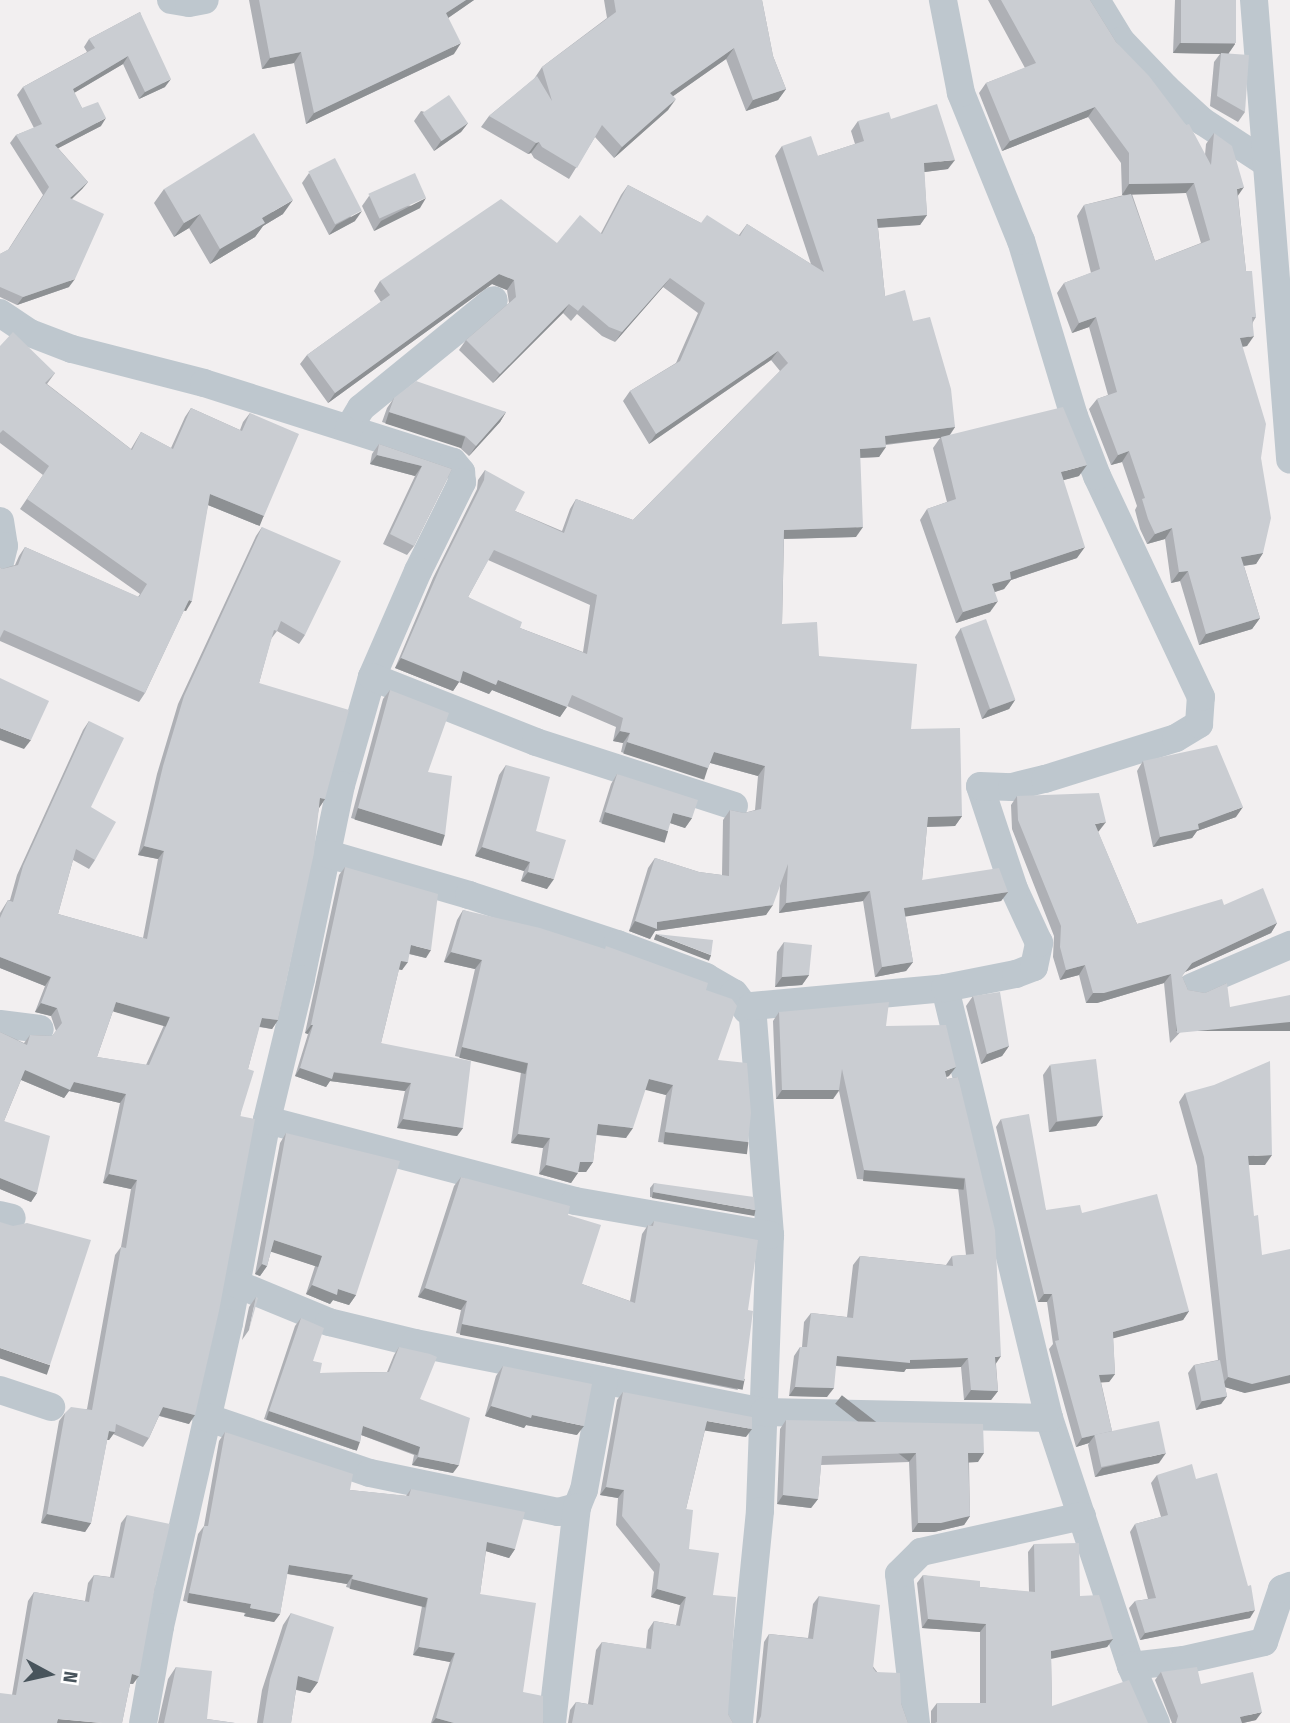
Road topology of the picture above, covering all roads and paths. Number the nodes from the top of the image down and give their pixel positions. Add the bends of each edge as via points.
1 (171, 0) edge
2 (205, 0) edge
3 (943, 0) edge
4 (1096, 0) edge
5 (1254, 0) edge
6 (1265, 162) junction
7 (494, 300) dead end
8 (0, 313) edge
9 (349, 428) junction
10 (1290, 460) edge
11 (0, 521) edge
12 (0, 562) edge
13 (372, 677) junction
14 (734, 806) dead end
15 (328, 854) junction
16 (1290, 945) edge
17 (1192, 987) dead end
18 (945, 988) junction
19 (752, 1006) junction
20 (0, 1024) edge
21 (40, 1029) dead end
22 (267, 1120) junction
23 (770, 1235) junction
24 (237, 1284) junction
25 (604, 1381) junction
26 (0, 1390) edge
27 (51, 1406) dead end
28 (764, 1412) junction
29 (206, 1417) junction
30 (1049, 1418) junction
31 (577, 1507) junction
32 (1082, 1516) junction
33 (1290, 1586) edge
34 (1131, 1666) junction
35 (143, 1723) edge
36 (552, 1723) edge
37 (738, 1723) edge
38 (916, 1723) edge
39 (1156, 1723) edge

1 - 2 street
3 - 18 street via 961,93 1021,241 1074,416 1097,476 1201,697 1199,724 1176,738 1045,779 1012,787 980,786 1040,954 1034,967 1016,974
4 - 6 street via 1121,41 1166,88 1202,121
5 - 6 street
6 - 10 street
7 - 9 street via 361,408
8 - 9 street via 30,333 72,349
9 - 13 street via 453,462 463,482
11 - 12 street via 5,546
13 - 14 street via 536,742
13 - 15 street via 341,785
15 - 19 street via 617,944 706,977 734,993 747,1010
15 - 22 street
16 - 17 street
18 - 19 street
18 - 30 street
19 - 23 street
20 - 21 street
22 - 23 street via 575,1201
22 - 24 street
23 - 28 street
24 - 25 street via 329,1322
24 - 29 street
25 - 28 street
25 - 31 street
26 - 27 street
28 - 30 street
28 - 37 street via 760,1511
29 - 31 street via 370,1473 558,1512
29 - 35 street
30 - 32 street
31 - 36 street
32 - 34 street
32 - 38 street via 921,1552 899,1574
33 - 34 street via 1282,1589 1264,1642 1184,1660
34 - 39 street

